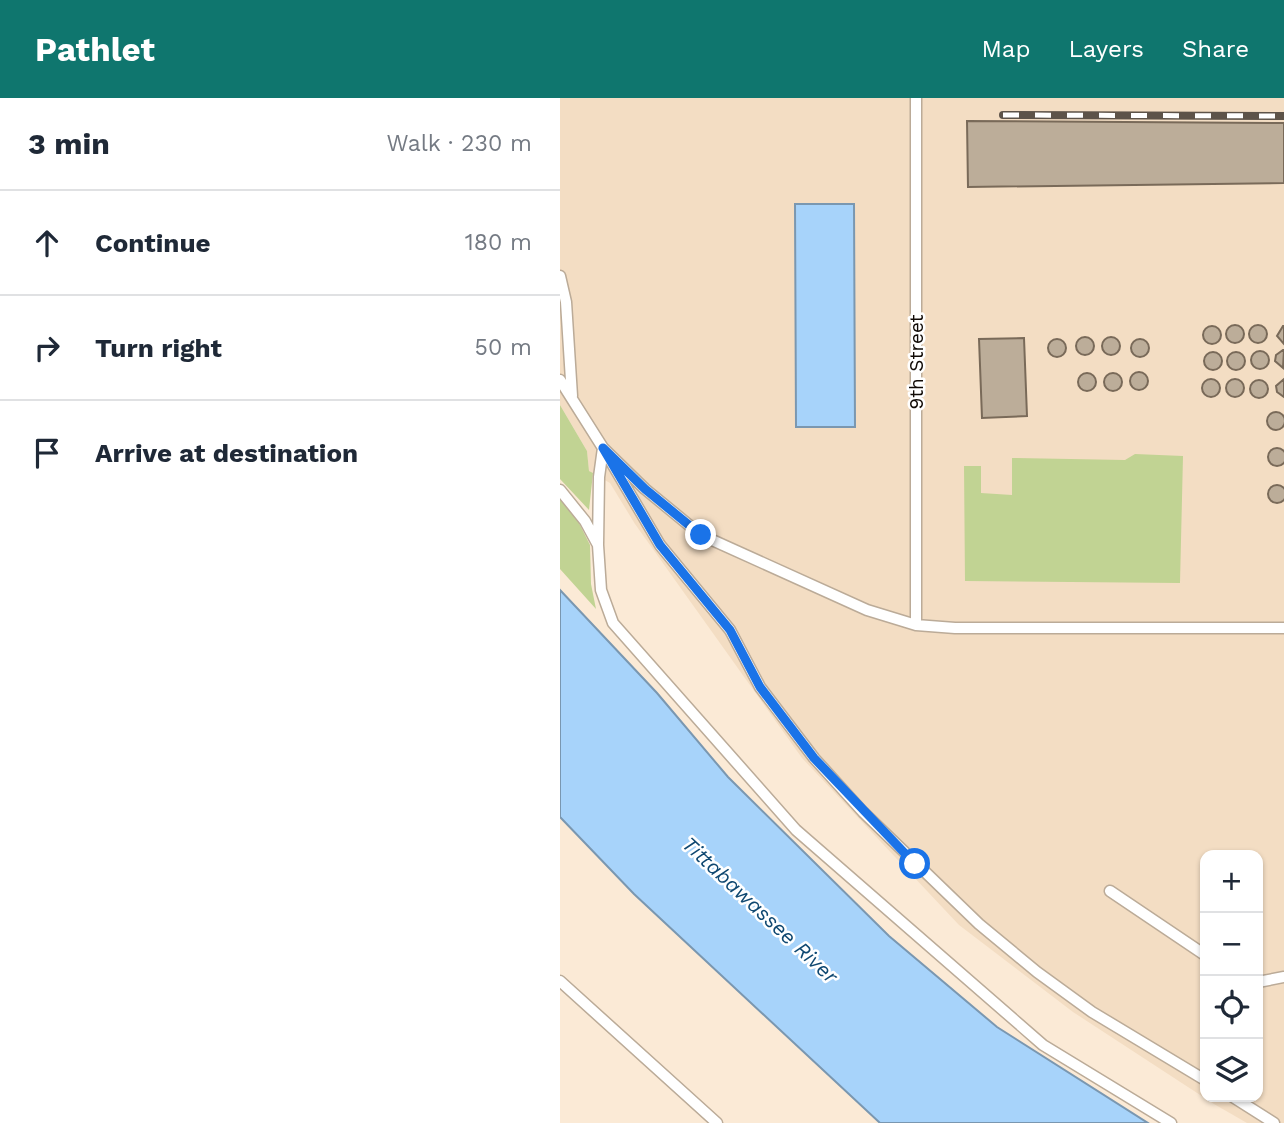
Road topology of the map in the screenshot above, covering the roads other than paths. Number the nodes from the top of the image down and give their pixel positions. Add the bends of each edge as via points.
1 (916, 98) edge
2 (560, 276) edge
3 (560, 380) edge
4 (572, 397) junction
5 (603, 448) junction
6 (560, 490) edge
7 (598, 545) junction
8 (916, 625) junction
9 (1284, 628) edge
10 (1110, 891) dead end
11 (1200, 952) edge
12 (1284, 977) edge
13 (560, 981) edge
14 (1263, 981) edge
15 (1200, 1077) edge
16 (1241, 1102) edge
17 (717, 1123) edge
18 (1171, 1123) edge
19 (1274, 1123) edge

1 - 8 lane, 9th Street
2 - 4 lane
3 - 4 lane
4 - 5 lane
5 - 7 lane via 598,477
5 - 8 lane via 701,535 867,610
5 - 15 lane via 660,545 730,630 760,687 863,812 979,924 1037,972 1092,1012
6 - 7 lane
7 - 18 lane via 601,590 614,622 768,802 1043,1045
8 - 9 lane
10 - 11 lane
12 - 14 lane
13 - 17 lane
16 - 19 lane

